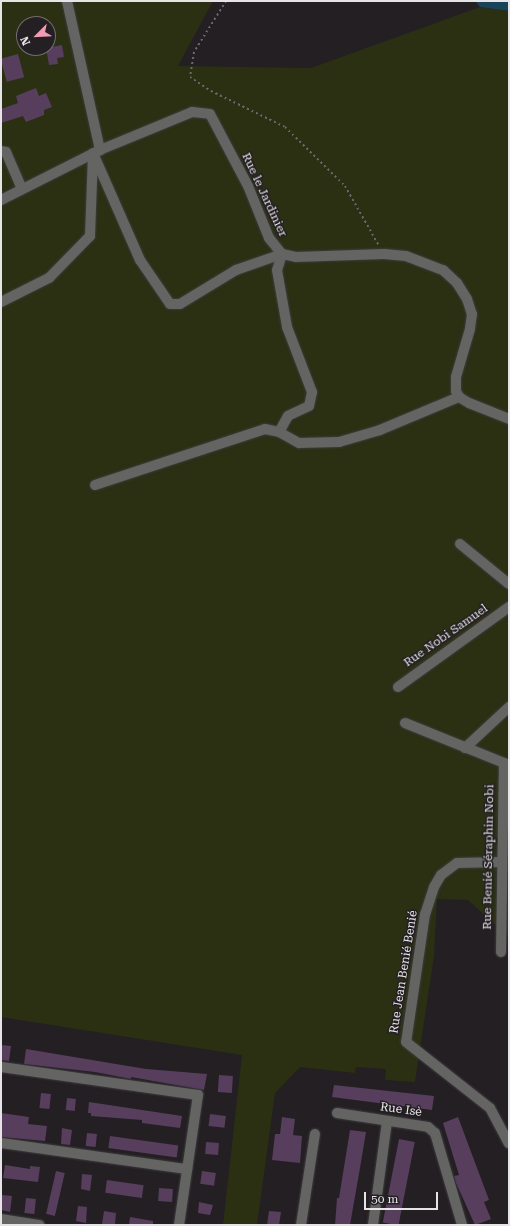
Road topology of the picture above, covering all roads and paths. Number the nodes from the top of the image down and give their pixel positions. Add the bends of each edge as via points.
1 (67, 1) edge
2 (226, 1) edge
3 (1, 150) edge
4 (96, 152) junction
5 (22, 189) junction
6 (1, 200) edge
7 (282, 254) junction
8 (384, 254) junction
9 (1, 302) edge
10 (459, 397) junction
11 (509, 419) edge
12 (279, 432) junction
13 (95, 484) dead end
14 (460, 544) dead end
15 (509, 584) edge
16 (509, 607) edge
17 (398, 686) dead end
18 (509, 707) edge
19 (405, 723) dead end
20 (465, 748) junction
21 (506, 764) edge
22 (502, 862) junction
23 (501, 952) dead end
24 (1, 1067) edge
25 (337, 1113) dead end
26 (386, 1121) junction
27 (315, 1134) dead end
28 (1, 1143) edge
29 (509, 1143) edge
30 (187, 1169) junction
31 (1, 1219) edge
32 (40, 1225) edge
33 (179, 1225) edge
34 (301, 1225) edge
35 (373, 1225) edge
36 (462, 1225) edge

1 - 4 street
2 - 8 path via 194,52 190,77 211,91 285,127 345,186
3 - 5 street via 6,152
4 - 5 street, Rue le Jardinier
4 - 7 street, Rue le Jardinier via 192,112 210,114 248,186 269,238
4 - 7 street via 140,260 170,304 180,304 236,270
4 - 9 street via 90,236 49,278
5 - 6 street, Rue le Jardinier
7 - 8 street, Rue le Jardinier via 296,257
7 - 12 street via 277,270 287,327 312,392 309,406 288,416
8 - 10 street, Rue le Jardinier via 406,256 443,270 457,283 467,299 472,314 456,377 455,385
10 - 11 street
10 - 12 street via 380,430 339,442 299,443
12 - 13 street via 265,429
14 - 15 street
16 - 17 street, Rue Nobi Samuel
18 - 20 street
19 - 20 street
20 - 21 street
21 - 22 street, Rue Benié Séraphin Nobi
22 - 23 street, Rue Benié Séraphin Nobi
22 - 29 street, Rue Jean Benié Benié via 457,863 441,875 434,887 425,914 406,1042 490,1108
24 - 30 street via 198,1095
25 - 26 street, Rue Isè
26 - 35 street
26 - 36 street, Rue Isè via 428,1127 435,1133
27 - 34 street
28 - 30 street
30 - 33 street
31 - 32 street

